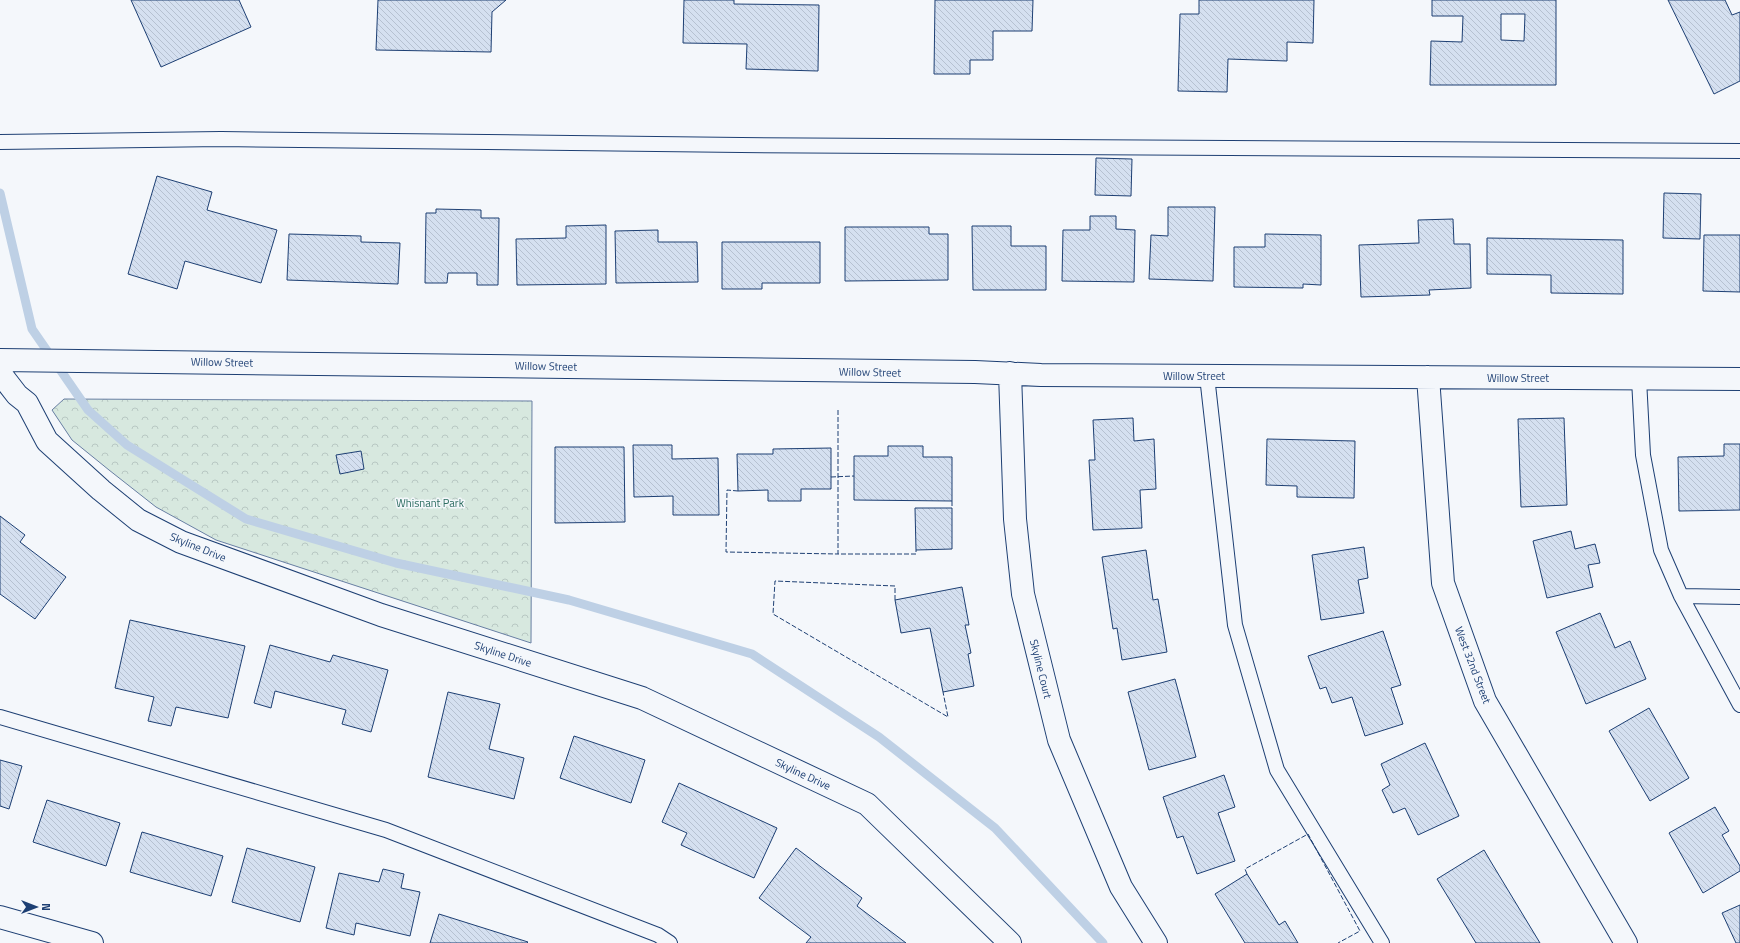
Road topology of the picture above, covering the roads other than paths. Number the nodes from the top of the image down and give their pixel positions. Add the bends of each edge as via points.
1 (7, 142) edge
2 (1740, 151) edge
3 (5, 364) edge
4 (1010, 373) junction
5 (1207, 376) junction
6 (1428, 377) junction
7 (1639, 378) junction
8 (1740, 379) edge
9 (1682, 596) junction
10 (1740, 597) edge
11 (1740, 705) edge
12 (0, 717) edge
13 (0, 917) edge
14 (92, 943) edge
15 (670, 943) edge
16 (1010, 943) edge
17 (1156, 943) edge
18 (1382, 943) edge
19 (1626, 943) edge

1 - 2 lane via 221,138 757,145
3 - 4 street, Willow Street via 80,360
3 - 16 street, Skyline Drive via 17,395 27,403 47,440 138,520 181,542 381,615 642,698 867,804
4 - 5 street, Willow Street
4 - 17 street, Skyline Court via 1015,519 1024,594 1058,740 1121,887
5 - 6 street, Willow Street
5 - 18 lane via 1235,625 1277,770
6 - 7 street, Willow Street
6 - 19 street, West 32nd Street via 1443,583 1485,701
7 - 8 street, Willow Street
7 - 9 lane via 1643,455 1661,550
9 - 10 lane
9 - 11 lane
12 - 15 lane via 386,830 658,935
13 - 14 street

